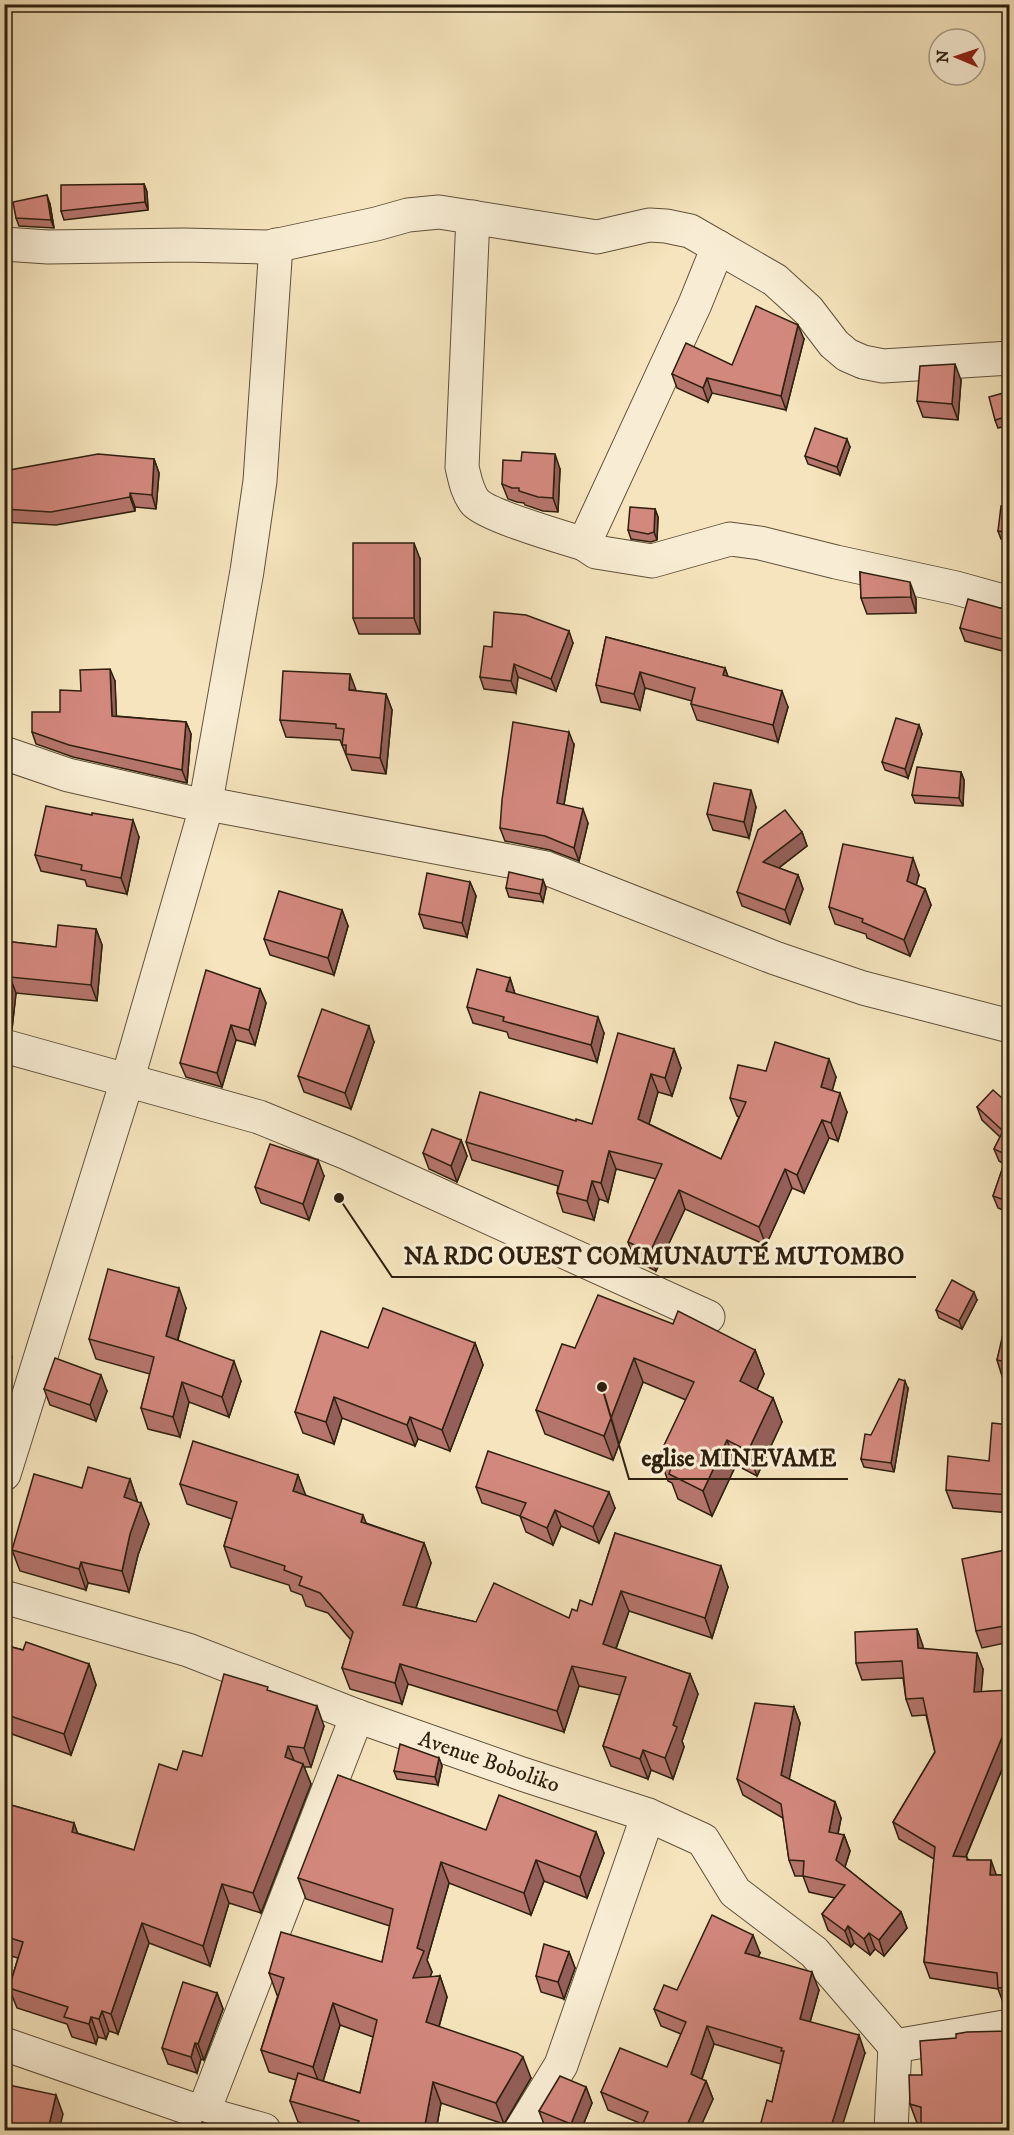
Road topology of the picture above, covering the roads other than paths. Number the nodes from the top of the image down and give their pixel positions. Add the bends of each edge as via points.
1 (473, 217) junction
2 (4, 244) edge
3 (276, 245) junction
4 (718, 247) junction
5 (1010, 357) edge
6 (584, 544) junction
7 (1010, 603) edge
8 (4, 753) edge
9 (205, 806) junction
10 (1010, 1026) edge
11 (4, 1046) edge
12 (127, 1080) junction
13 (708, 1317) dead end
14 (4, 1474) edge
15 (4, 1597) edge
16 (357, 1716) junction
17 (648, 1815) junction
18 (1010, 2026) edge
19 (4, 2044) edge
20 (895, 2046) junction
21 (204, 2113) junction
22 (264, 2130) edge
23 (521, 2130) edge
24 (891, 2130) edge

1 - 3 street via 439,212 408,215
1 - 4 street via 597,237 649,225 666,226 690,231
1 - 6 street via 462,467 468,491 476,503 490,512
2 - 3 street
3 - 9 street via 260,481
4 - 5 street via 775,280 808,310 834,344 863,362 883,366
4 - 6 street
6 - 7 street via 596,552 652,561 730,539 760,543
8 - 9 street via 68,775
9 - 10 street via 546,868 775,958 886,994
9 - 12 street
11 - 12 street
12 - 13 street via 259,1117
12 - 14 street
15 - 16 street, Avenue Boboliko via 188,1650
16 - 17 street, Avenue Boboliko
16 - 21 street
17 - 20 street, Avenue Boboliko via 703,1840 735,1892 814,1952
17 - 23 street via 561,2065
18 - 20 street
19 - 21 street
20 - 24 street
21 - 22 street

